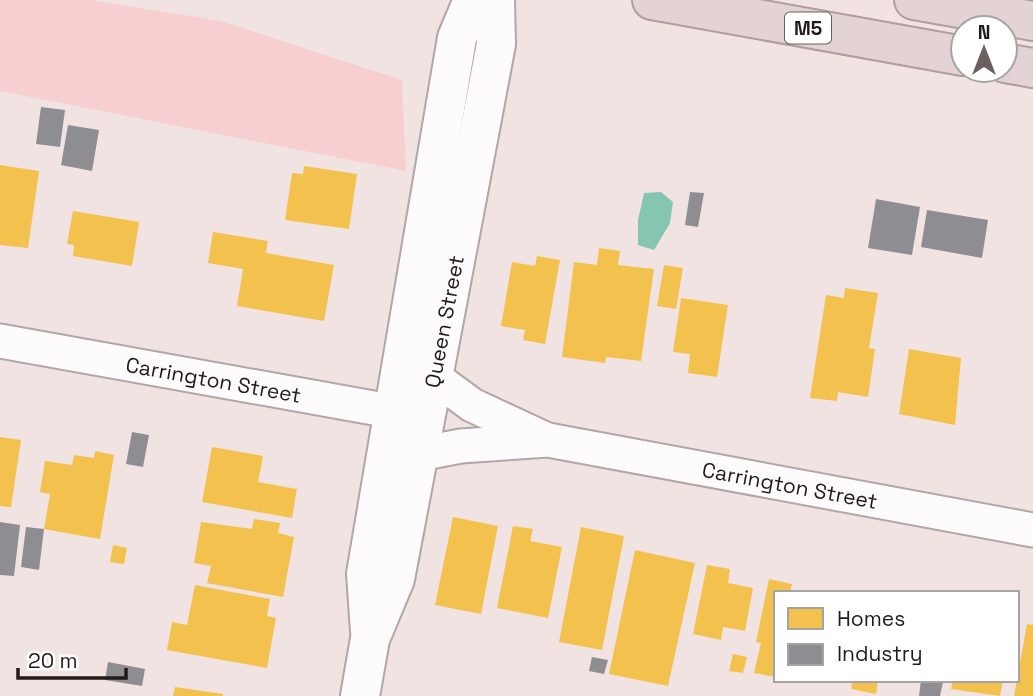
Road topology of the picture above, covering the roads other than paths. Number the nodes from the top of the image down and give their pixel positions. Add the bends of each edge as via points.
1 (473, 0) edge
2 (495, 0) edge
3 (652, 0) edge
4 (914, 0) edge
5 (1033, 21) edge
6 (949, 53) edge
7 (0, 341) edge
8 (434, 377) junction
9 (413, 428) junction
10 (548, 440) junction
11 (1033, 530) edge
12 (360, 696) edge

1 - 9 main road, Queen Street via 457,38
2 - 8 main road, Queen Street via 496,44
3 - 6 highway, M5
4 - 5 highway
7 - 9 street, Carrington Street
8 - 9 main road, Queen Street
8 - 10 street, Carrington Street via 472,405
9 - 10 street, Carrington Street via 461,446
9 - 12 main road, Queen Street via 366,574 370,639
10 - 11 street, Carrington Street

